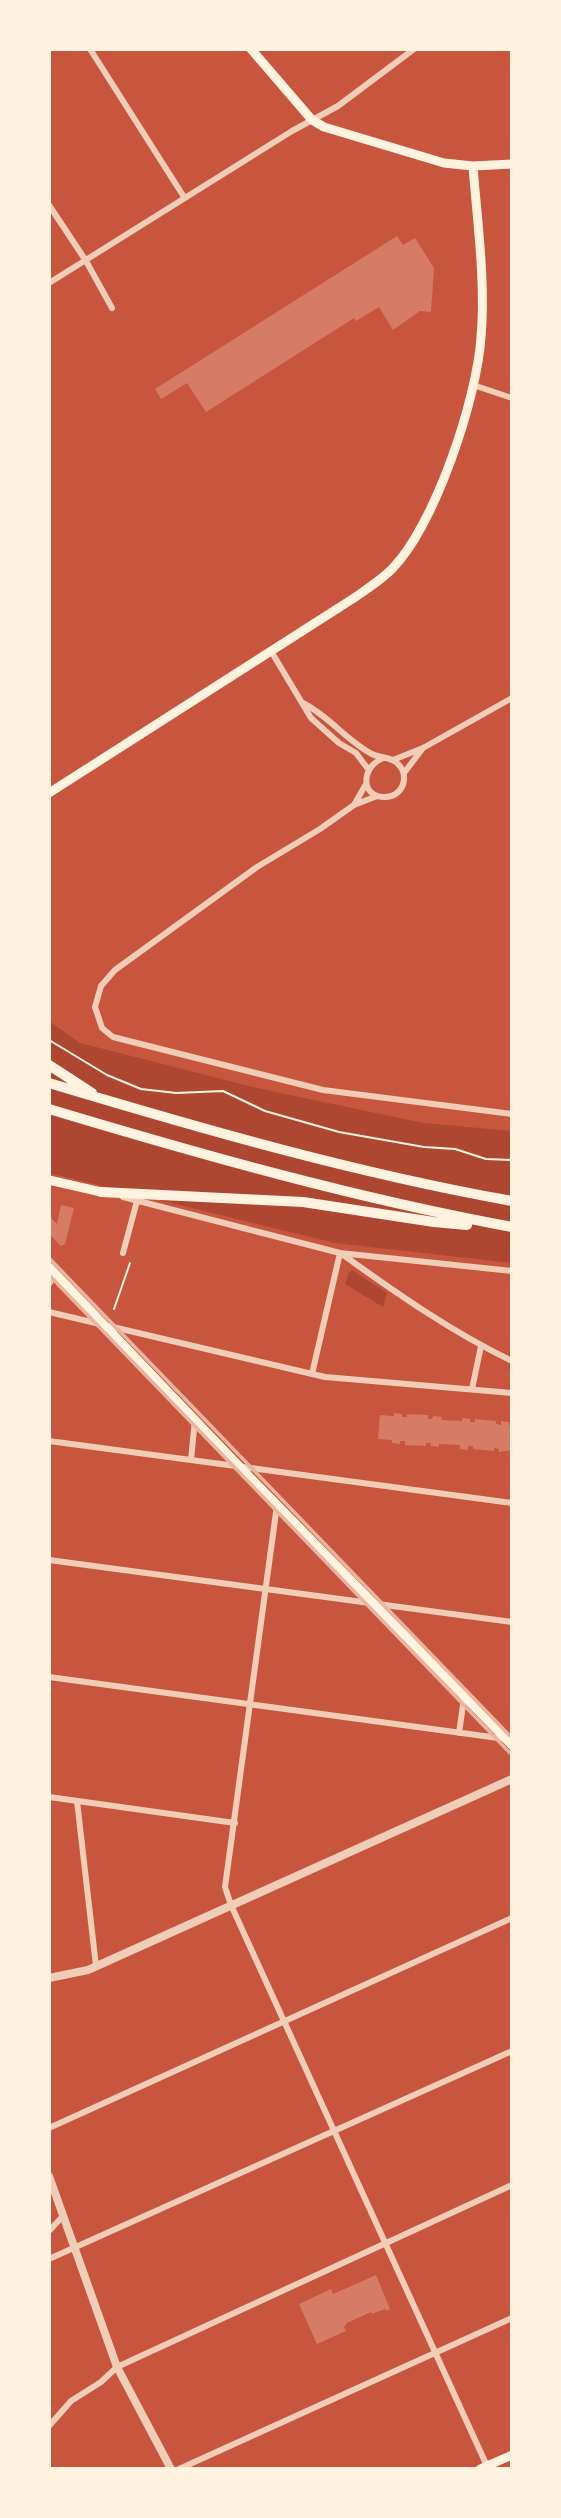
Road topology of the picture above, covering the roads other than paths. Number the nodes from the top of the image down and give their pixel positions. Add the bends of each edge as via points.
1 (89, 49) edge
2 (251, 49) edge
3 (414, 49) edge
4 (312, 120) junction
5 (512, 164) edge
6 (473, 166) junction
7 (184, 197) junction
8 (49, 205) edge
9 (86, 261) junction
10 (49, 283) edge
11 (113, 308) dead end
12 (473, 385) junction
13 (512, 398) edge
14 (271, 651) junction
15 (512, 698) edge
16 (303, 703) junction
17 (423, 748) junction
18 (384, 758) junction
19 (393, 760) junction
20 (368, 769) junction
21 (404, 773) junction
22 (366, 782) junction
23 (49, 793) edge
24 (376, 796) junction
25 (354, 805) junction
26 (49, 1065) edge
27 (49, 1083) edge
28 (100, 1098) junction
29 (49, 1109) edge
30 (512, 1114) edge
31 (49, 1180) edge
32 (101, 1192) junction
33 (137, 1201) junction
34 (512, 1201) edge
35 (512, 1227) edge
36 (123, 1253) dead end
37 (340, 1253) junction
38 (52, 1270) edge
39 (512, 1270) edge
40 (49, 1284) edge
41 (49, 1312) edge
42 (103, 1324) junction
43 (481, 1346) junction
44 (512, 1361) edge
45 (312, 1374) junction
46 (472, 1389) junction
47 (512, 1393) edge
48 (195, 1419) junction
49 (49, 1441) edge
50 (191, 1460) junction
51 (239, 1466) junction
52 (512, 1503) edge
53 (278, 1504) junction
54 (49, 1560) edge
55 (267, 1589) junction
56 (374, 1605) junction
57 (512, 1622) edge
58 (49, 1677) edge
59 (464, 1698) junction
60 (251, 1705) junction
61 (459, 1733) junction
62 (509, 1742) edge
63 (512, 1779) edge
64 (49, 1797) edge
65 (76, 1801) junction
66 (235, 1823) junction
67 (231, 1905) junction
68 (512, 1918) edge
69 (96, 1966) junction
70 (49, 1979) edge
71 (283, 2022) junction
72 (512, 2051) edge
73 (49, 2128) edge
74 (333, 2132) junction
75 (49, 2176) edge
76 (512, 2185) edge
77 (63, 2216) junction
78 (49, 2231) edge
79 (384, 2243) junction
80 (75, 2249) junction
81 (49, 2259) edge
82 (512, 2318) edge
83 (434, 2354) junction
84 (117, 2367) junction
85 (49, 2426) edge
86 (512, 2455) edge
87 (483, 2468) edge
88 (171, 2469) edge
89 (179, 2469) edge

1 - 7 street
2 - 4 main road
3 - 4 street
4 - 6 main road via 338,133 444,163
4 - 7 street
5 - 6 main road
6 - 12 main road via 482,316
7 - 9 street
8 - 9 street
9 - 10 street
9 - 11 street
12 - 13 street
12 - 14 main road via 433,504 393,568
14 - 16 street
14 - 23 main road
15 - 17 street
16 - 18 street
16 - 20 street via 311,718 356,753
17 - 19 street
17 - 21 street
18 - 19 street
18 - 20 street
19 - 21 street
20 - 22 street
21 - 24 street via 398,793 388,798
22 - 24 street
22 - 25 street
24 - 25 street
25 - 30 street via 257,867 116,970 96,997 102,1028 113,1037 147,1047 310,1088
26 - 28 highway
27 - 28 highway
28 - 34 highway via 335,1164
29 - 35 highway via 330,1189
31 - 32 main road
32 - 33 street
32 - 35 highway via 303,1202 434,1222
33 - 36 street
33 - 37 street
37 - 39 street
37 - 43 street
37 - 45 street
38 - 40 street
38 - 42 main road
41 - 42 street
42 - 45 street
42 - 48 main road
43 - 44 street
43 - 46 street
45 - 46 street
46 - 47 street
48 - 50 street
48 - 51 main road
49 - 50 street
50 - 51 street
51 - 52 street
51 - 53 main road
53 - 55 street
53 - 56 main road
54 - 55 street
55 - 56 street
55 - 60 street
56 - 57 street
56 - 59 main road
58 - 60 street
59 - 61 street
59 - 62 main road
60 - 61 street
60 - 66 street
61 - 62 street
63 - 67 street
64 - 65 street
65 - 66 street
65 - 69 street
66 - 67 street via 225,1887
67 - 69 street
67 - 71 street
68 - 71 street
69 - 70 street
71 - 73 street
71 - 74 street
72 - 74 street
74 - 79 street
74 - 80 street
75 - 77 street
76 - 79 street
77 - 78 street
77 - 80 street
79 - 83 street
79 - 84 street
80 - 81 street
80 - 84 street
82 - 83 street
83 - 87 street
83 - 89 street
84 - 85 street via 71,2401
84 - 88 street
86 - 87 main road

